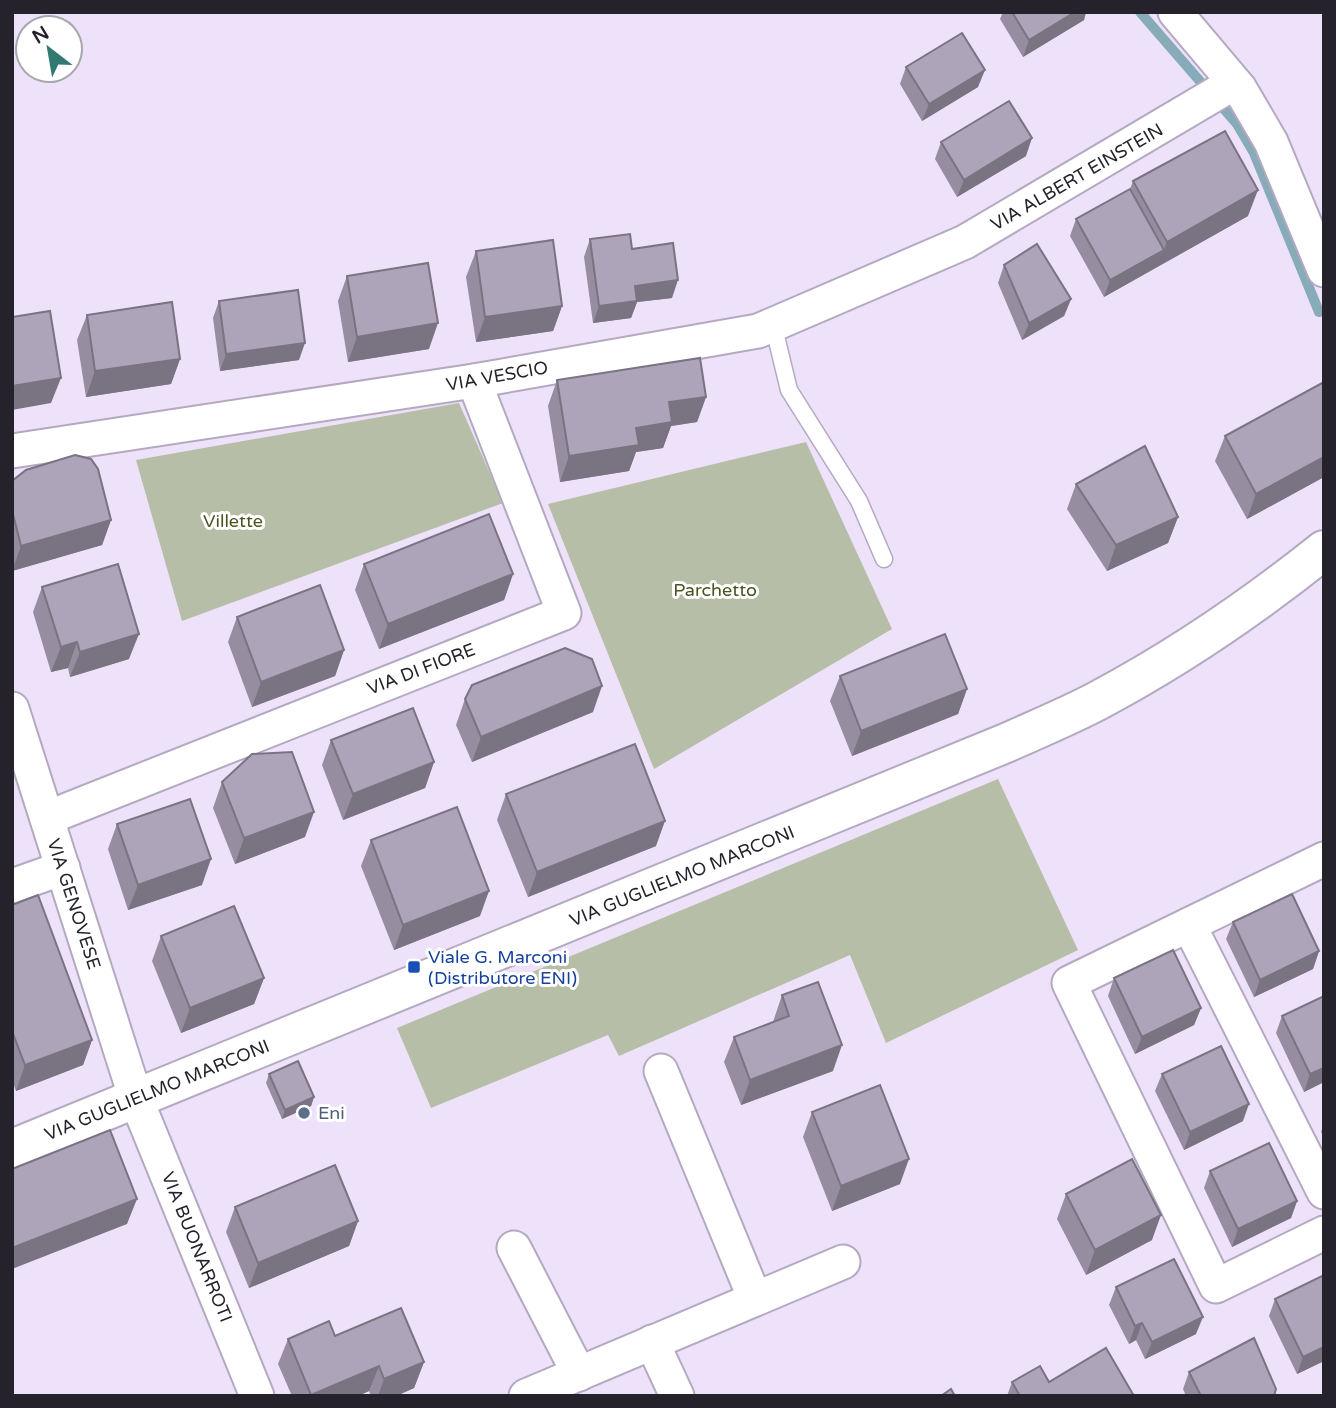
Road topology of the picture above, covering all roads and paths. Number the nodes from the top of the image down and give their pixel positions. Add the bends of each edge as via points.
1 (1175, 12) edge
2 (1234, 83) junction
3 (965, 242) joint
4 (1324, 270) edge
5 (773, 324) junction
6 (474, 381) junction
7 (12, 451) edge
8 (1324, 550) edge
9 (884, 559) dead end
10 (12, 709) edge
11 (47, 818) junction
12 (1324, 859) edge
13 (63, 867) junction
14 (12, 886) edge
15 (1189, 925) junction
16 (660, 1071) dead end
17 (136, 1099) junction
18 (12, 1149) edge
19 (1324, 1192) edge
20 (1324, 1233) edge
21 (514, 1248) dead end
22 (843, 1262) dead end
23 (755, 1299) junction
24 (652, 1342) junction
25 (579, 1374) junction
26 (257, 1396) edge
27 (526, 1396) edge
28 (677, 1396) edge

1 - 2 street
2 - 3 street, VIA ALBERT EINSTEIN
2 - 4 street via 1271,142
3 - 5 street, VIA VESCIO
5 - 6 street, VIA VESCIO via 758,331
5 - 9 lane via 789,390 859,501
6 - 7 street, VIA VESCIO
6 - 11 street, VIA DI FIORE via 564,613
8 - 17 main road, VIA GUGLIELMO MARCONI via 1278,587 1099,700 993,748
10 - 11 street, VIA GENOVESE
11 - 13 street, VIA GENOVESE
12 - 15 street
13 - 14 street
13 - 17 street, VIA GENOVESE
15 - 19 street
15 - 20 street via 1069,984 1216,1286
16 - 23 street
17 - 18 main road, VIA GUGLIELMO MARCONI
17 - 26 street, VIA BUONARROTI
21 - 25 street
22 - 23 street
23 - 24 street
24 - 25 street
24 - 28 street
25 - 27 street

